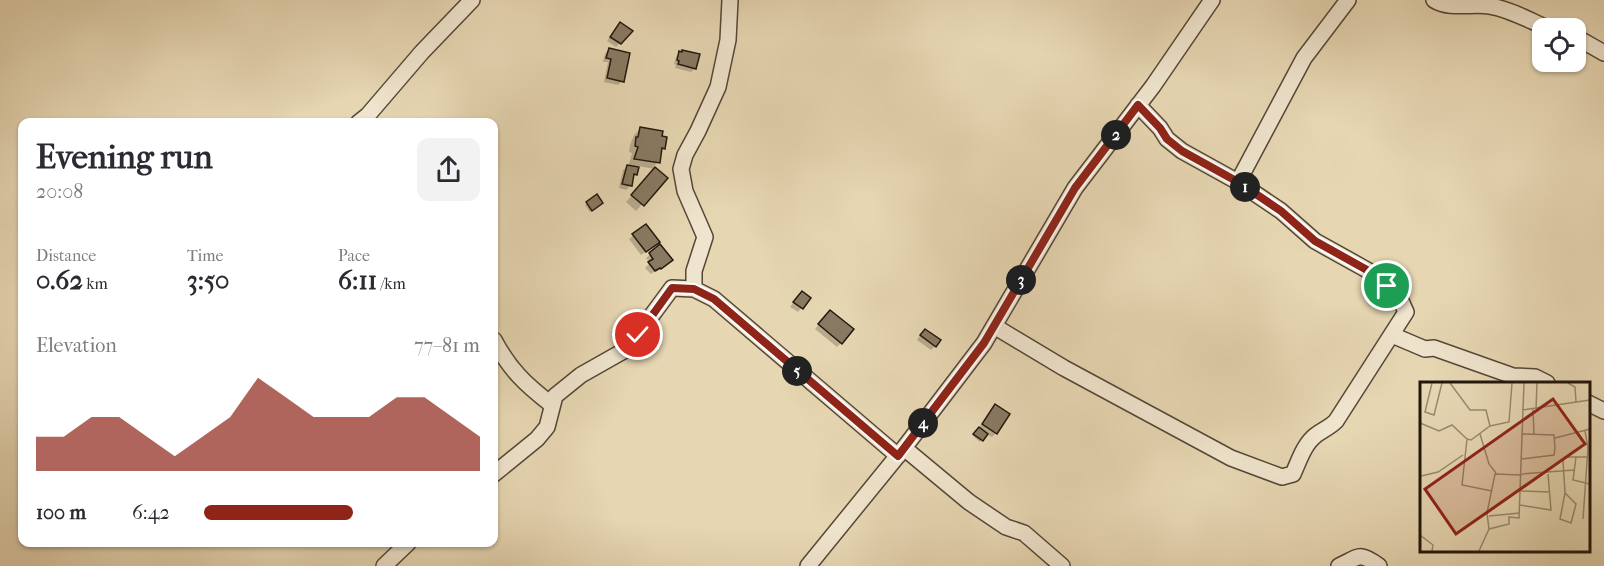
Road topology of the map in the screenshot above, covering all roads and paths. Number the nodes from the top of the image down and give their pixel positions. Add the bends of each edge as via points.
1 (472, 0) edge
2 (730, 0) edge
3 (1212, 0) edge
4 (1348, 0) edge
5 (1434, 0) edge
6 (1532, 22) edge
7 (1586, 43) edge
8 (1604, 53) edge
9 (1138, 105) junction
10 (364, 118) edge
11 (1238, 182) junction
12 (694, 289) junction
13 (994, 326) junction
14 (1392, 335) junction
15 (498, 347) edge
16 (1545, 382) edge
17 (1589, 404) edge
18 (552, 405) junction
19 (1604, 411) edge
20 (901, 452) junction
21 (498, 471) edge
22 (404, 547) edge
23 (384, 566) edge
24 (808, 566) edge
25 (1062, 566) edge
26 (1339, 566) edge
27 (1379, 566) edge

1 - 10 street
2 - 12 street via 729,40 718,87 681,169 685,191 705,237 694,271
3 - 9 street
4 - 11 street via 1304,58
5 - 6 street via 1456,6 1492,6
7 - 8 street
9 - 11 street via 1182,151
9 - 13 street via 1075,188
11 - 14 street via 1281,211 1315,241 1387,286 1406,312
12 - 18 street via 672,288 627,349 581,375 555,396
12 - 20 street via 714,299
13 - 14 street via 1231,458 1282,477 1293,474 1307,444 1336,421
13 - 20 street
14 - 16 street via 1425,349 1434,348 1514,376 1535,377
15 - 18 street via 510,369
17 - 19 street
18 - 21 street via 547,427
20 - 24 street
20 - 25 street via 1006,527 1024,533
22 - 23 street
26 - 27 street via 1357,556

